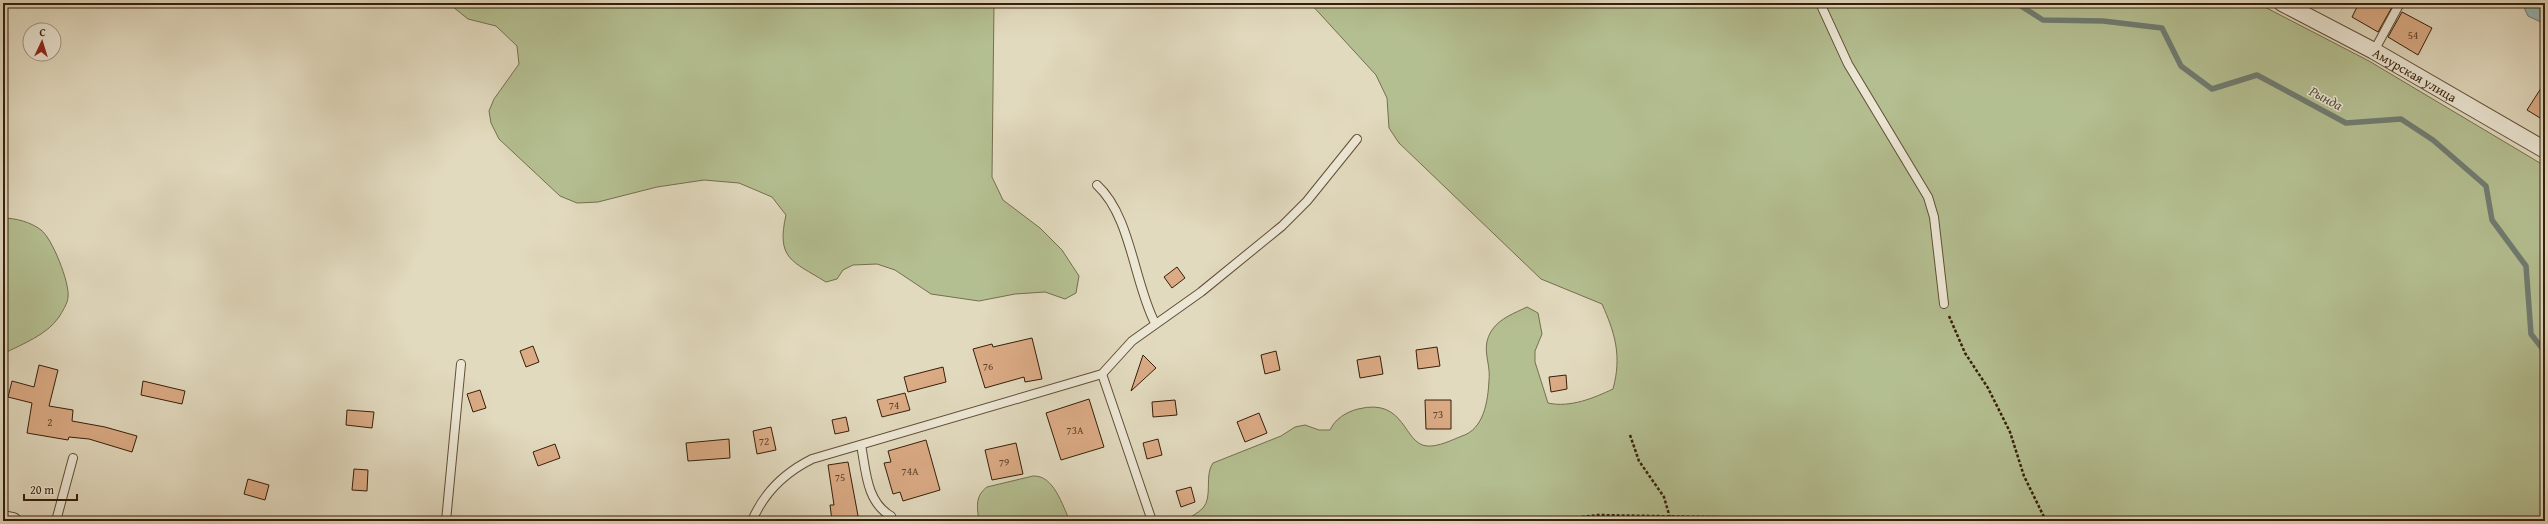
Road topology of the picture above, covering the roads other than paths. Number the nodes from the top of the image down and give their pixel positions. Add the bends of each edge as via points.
1 (1820, 3) edge
2 (2282, 3) edge
3 (2400, 3) edge
4 (2374, 51) junction
5 (1357, 139) dead end
6 (2545, 150) edge
7 (1097, 185) dead end
8 (1944, 304) road end
9 (1155, 323) junction
10 (461, 364) dead end
11 (1102, 374) junction
12 (861, 445) junction
13 (74, 458) dead end
14 (891, 516) dead end
15 (3, 520) edge
16 (13, 521) edge
17 (56, 521) edge
18 (446, 521) edge
19 (752, 521) edge
20 (1152, 521) edge

1 - 8 lane via 1848,64 1928,197 1934,217
2 - 4 street, Амурская улица
3 - 4 lane
4 - 6 street, Амурская улица
5 - 9 lane via 1307,201 1282,226 1201,292
7 - 9 lane via 1107,194 1113,205 1138,272 1142,293
9 - 11 lane via 1132,341
10 - 18 lane
11 - 12 lane
11 - 20 lane
12 - 14 lane via 874,502 881,511
12 - 19 lane via 812,459 796,467 766,493
13 - 17 lane
15 - 16 street

